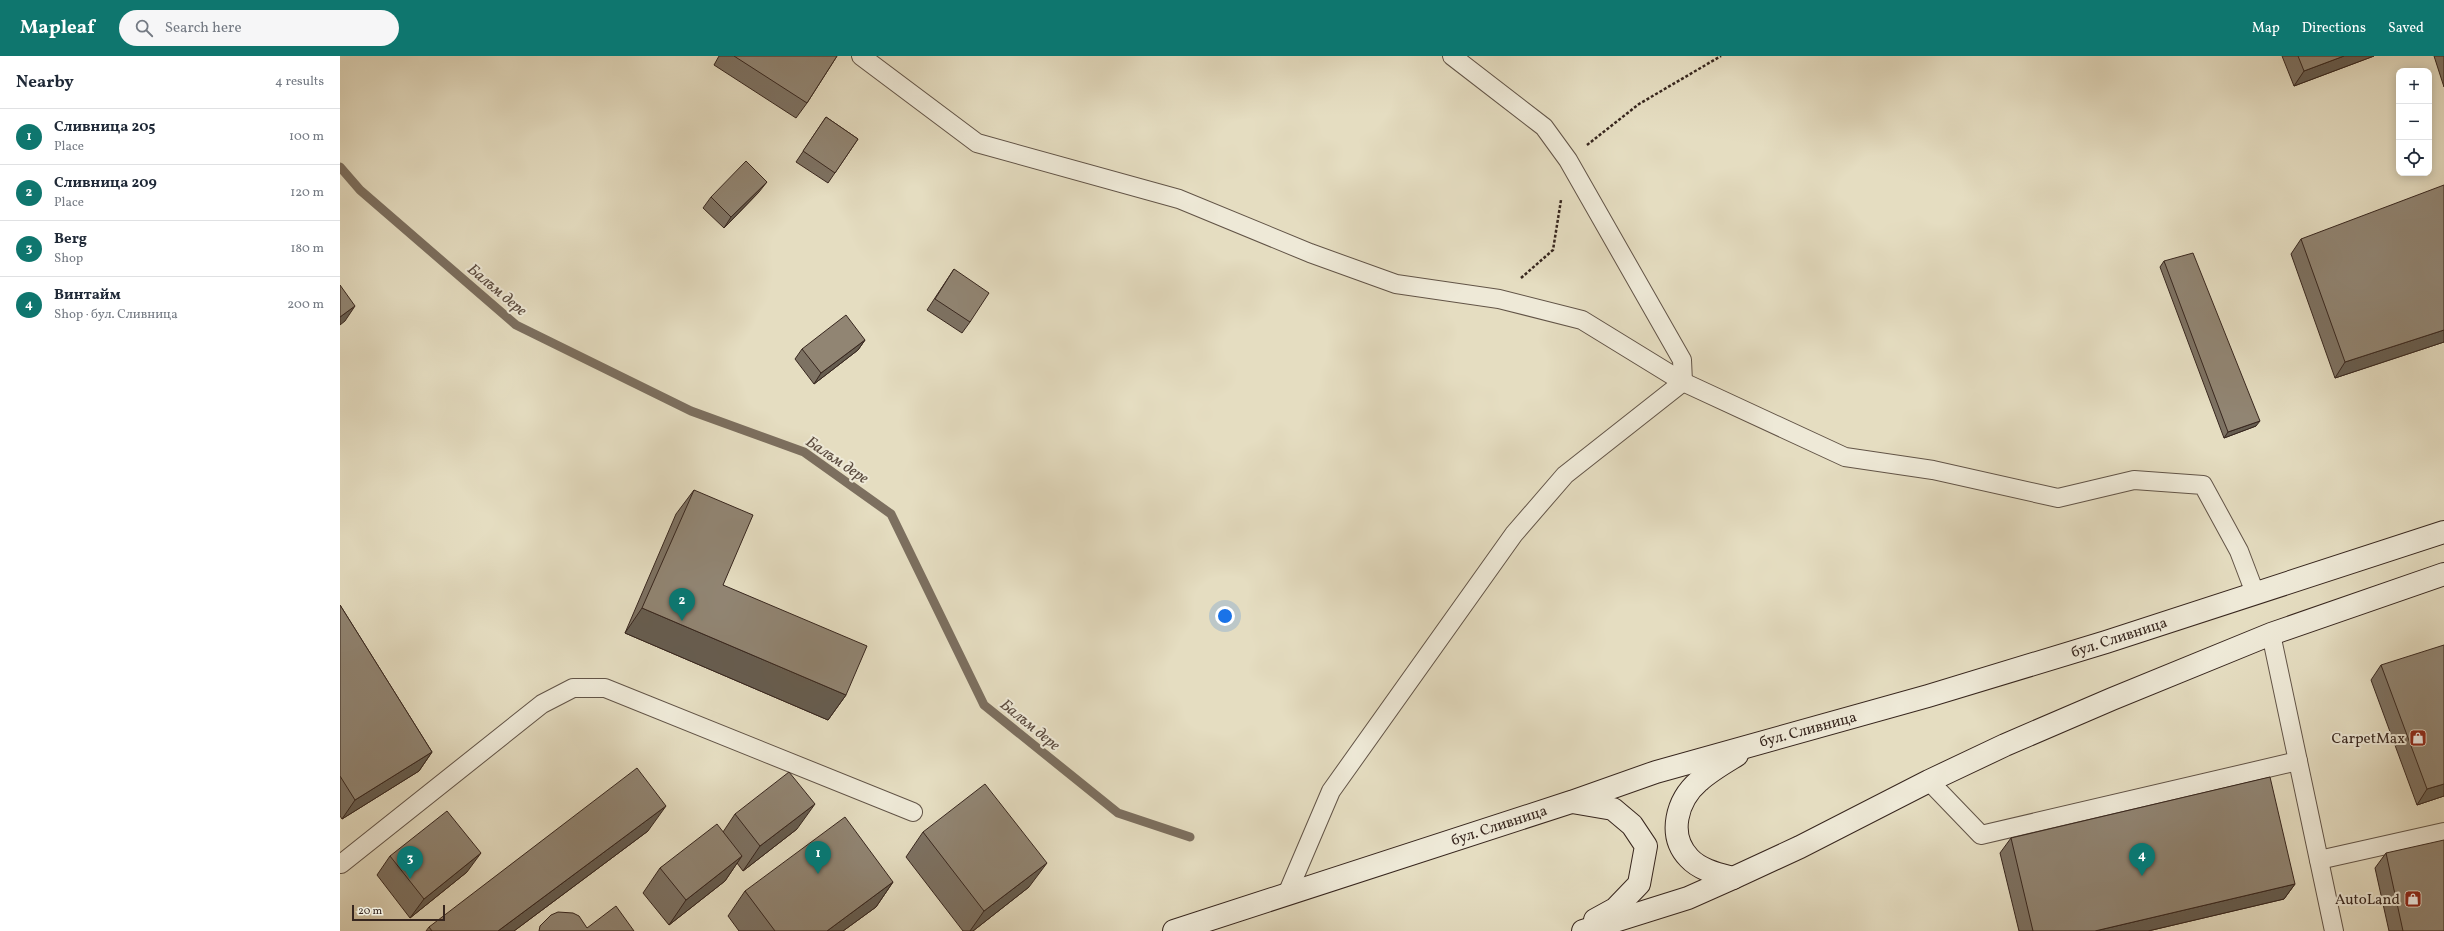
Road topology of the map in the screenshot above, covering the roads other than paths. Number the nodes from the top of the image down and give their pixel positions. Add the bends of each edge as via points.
1 (861, 56) edge
2 (1452, 56) edge
3 (1683, 382) junction
4 (2444, 532) edge
5 (2444, 574) edge
6 (2255, 594) junction
7 (2271, 634) junction
8 (1751, 745) junction
9 (2298, 761) junction
10 (1929, 781) junction
11 (1571, 802) junction
12 (914, 812) dead end
13 (2444, 832) edge
14 (2319, 860) junction
15 (341, 864) edge
16 (1733, 878) junction
17 (1287, 894) junction
18 (1174, 931) edge
19 (1576, 931) edge
20 (1583, 931) edge
21 (2334, 931) edge

1 - 3 lane via 977,143 1179,199 1310,253 1396,284 1499,299 1582,320
2 - 3 lane via 1544,127 1564,155 1682,360
3 - 6 lane via 1845,458 1933,470 2058,498 2134,480 2203,485 2239,551
3 - 17 lane via 1565,475 1514,534 1331,791
4 - 6 main road, бул. Сливница
5 - 7 main road
6 - 8 main road, бул. Сливница via 1943,691
7 - 9 lane
7 - 10 main road via 2005,745
8 - 11 main road, бул. Сливница via 1656,772
8 - 16 main road via 1698,782 1678,809 1676,830 1689,858 1708,870
9 - 10 lane via 1981,836
9 - 14 lane
10 - 16 main road
11 - 17 main road, бул. Сливница
11 - 19 main road via 1613,809 1632,825 1646,846 1639,884 1615,909
12 - 15 lane via 605,688 573,688 542,704
13 - 14 lane
14 - 21 lane
16 - 20 main road via 1681,900
17 - 18 main road, бул. Сливница

